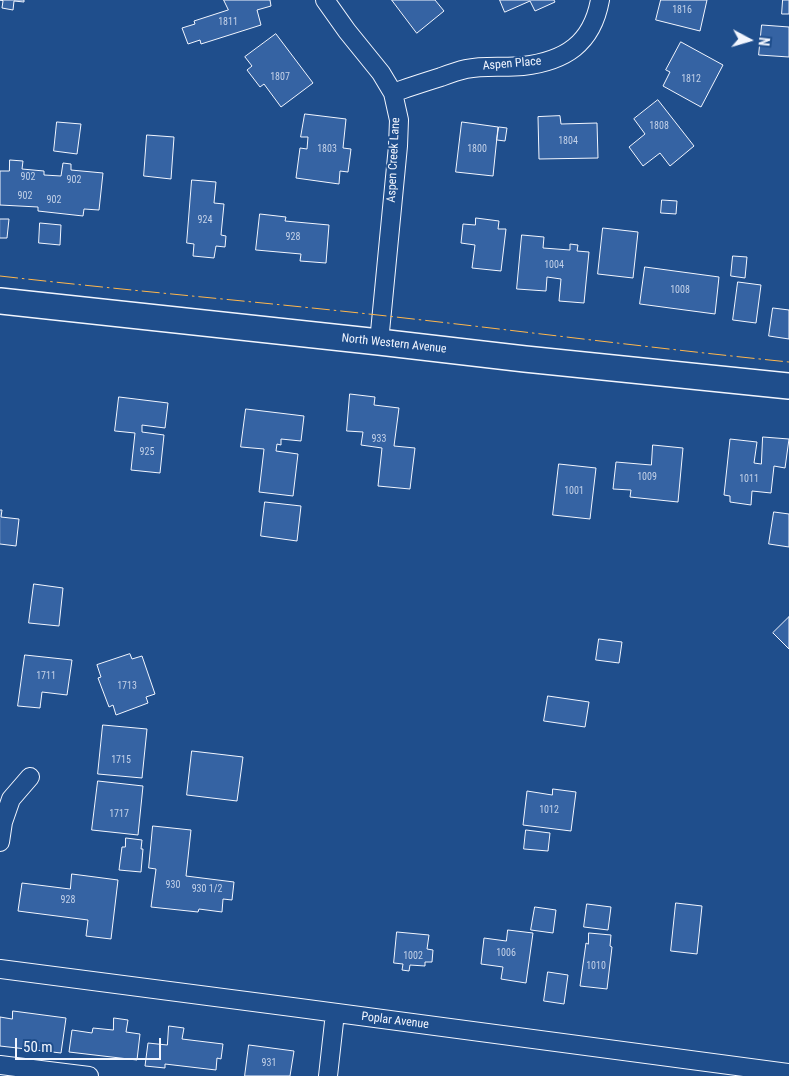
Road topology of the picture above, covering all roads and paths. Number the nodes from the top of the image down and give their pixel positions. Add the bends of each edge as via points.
1 (325, 0) edge
2 (600, 0) edge
3 (393, 93) junction
4 (0, 301) edge
5 (378, 342) junction
6 (789, 386) edge
7 (30, 777) dead end
8 (0, 842) edge
9 (0, 969) edge
10 (335, 1013) junction
11 (0, 1065) edge
12 (20, 1072) edge
13 (789, 1073) edge
14 (89, 1076) edge
15 (328, 1076) edge

1 - 3 street, Aspen Creek Lane
2 - 3 street, Aspen Place via 588,34 572,50 551,61 464,69
3 - 5 street, Aspen Creek Lane via 399,120 398,146
4 - 5 main road, North Western Avenue
5 - 6 main road, North Western Avenue
7 - 8 street via 11,800
9 - 10 street, Poplar Avenue
10 - 13 street, Poplar Avenue
10 - 15 street
11 - 12 street
12 - 14 street

